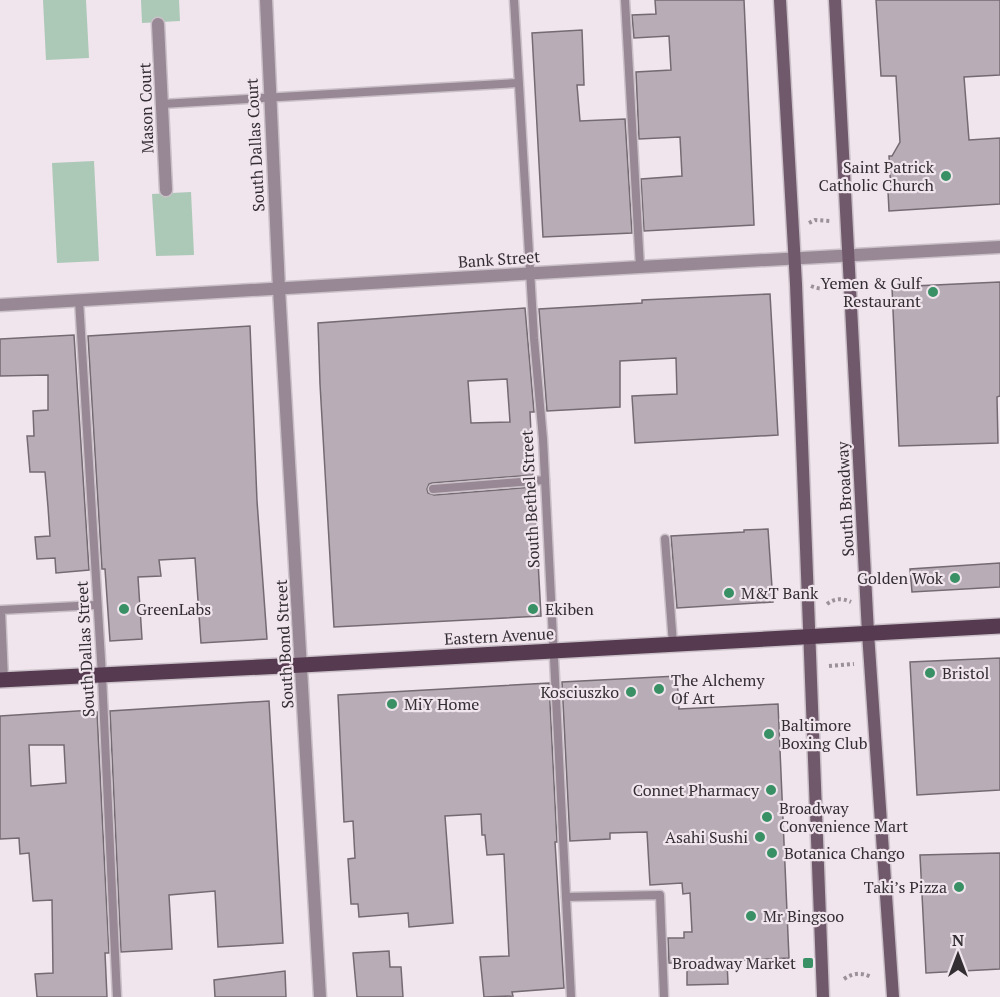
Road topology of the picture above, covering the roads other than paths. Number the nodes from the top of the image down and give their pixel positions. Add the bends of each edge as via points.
1 (266, 0) edge
2 (514, 0) edge
3 (625, 0) edge
4 (780, 0) edge
5 (835, 0) edge
6 (158, 24) dead end
7 (518, 83) junction
8 (269, 98) junction
9 (162, 104) junction
10 (166, 190) dead end
11 (1000, 248) edge
12 (849, 256) junction
13 (795, 258) junction
14 (640, 267) junction
15 (531, 273) junction
16 (279, 288) junction
17 (79, 300) junction
18 (0, 305) edge
19 (545, 480) junction
20 (433, 489) dead end
21 (665, 539) dead end
22 (97, 605) junction
23 (1, 610) edge
24 (1000, 626) edge
25 (868, 633) junction
26 (809, 636) junction
27 (1, 640) edge
28 (673, 644) junction
29 (554, 651) junction
30 (302, 665) junction
31 (102, 676) junction
32 (2, 680) edge
33 (566, 897) junction
34 (117, 997) edge
35 (320, 997) edge
36 (571, 997) edge
37 (664, 997) edge
38 (823, 997) edge
39 (893, 997) edge

1 - 8 street, South Dallas Court
2 - 7 lane, South Bethel Street
3 - 14 lane
4 - 13 main road
5 - 12 main road, South Broadway
6 - 9 street, Mason Court
7 - 8 lane
7 - 15 lane, South Bethel Street
8 - 9 lane
8 - 16 street, South Dallas Court
9 - 10 street, Mason Court
11 - 12 street, Bank Street
12 - 13 street, Bank Street
12 - 25 main road, South Broadway
13 - 14 street, Bank Street
13 - 26 main road
14 - 15 street, Bank Street
15 - 16 street, Bank Street
15 - 19 lane, South Bethel Street
16 - 17 street, Bank Street
16 - 30 street, South Bond Street
17 - 18 street, Bank Street
17 - 22 lane, South Dallas Street
19 - 20 lane
19 - 29 lane, South Bethel Street
21 - 28 lane
22 - 23 lane
22 - 31 lane, South Dallas Street
23 - 27 lane
24 - 25 main road, Eastern Avenue
25 - 26 main road, Eastern Avenue
25 - 39 main road, South Broadway
26 - 28 main road, Eastern Avenue
26 - 38 main road
27 - 32 lane
28 - 29 main road, Eastern Avenue
29 - 30 main road, Eastern Avenue
29 - 33 lane, South Bethel Street
30 - 31 main road, Eastern Avenue
30 - 35 street, South Bond Street
31 - 32 main road, Eastern Avenue
31 - 34 lane, South Dallas Street
33 - 36 lane, South Bethel Street
33 - 37 lane via 660,894

